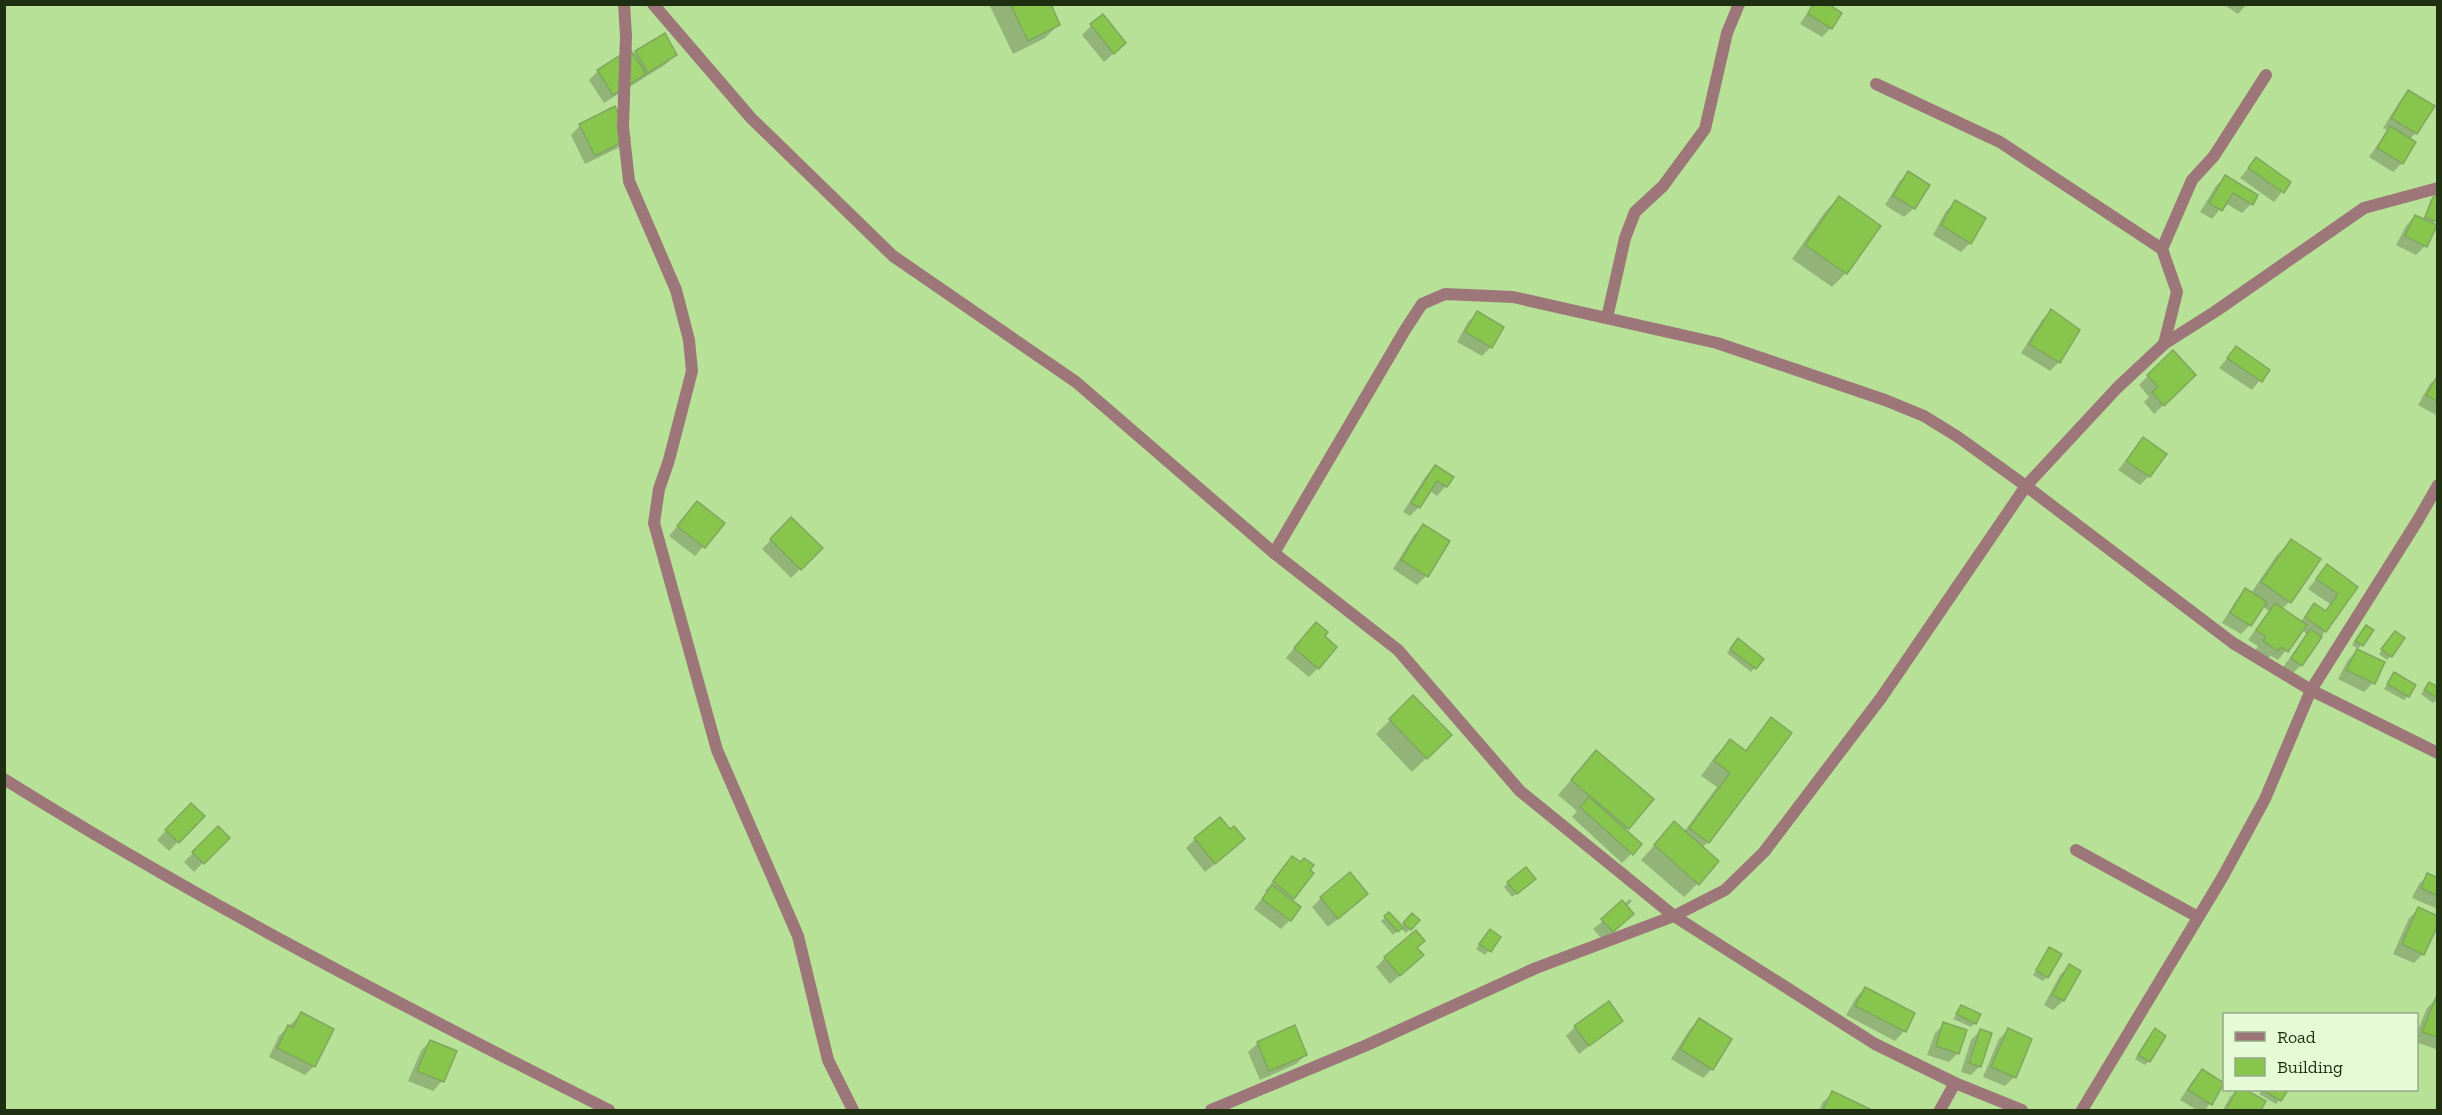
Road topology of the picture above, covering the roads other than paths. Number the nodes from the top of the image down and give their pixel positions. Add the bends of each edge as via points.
1 (624, 4) edge
2 (652, 4) edge
3 (1739, 4) edge
4 (2266, 75) dead end
5 (1876, 84) dead end
6 (2438, 188) edge
7 (2162, 249) junction
8 (1607, 318) junction
9 (2164, 344) junction
10 (2438, 485) edge
11 (2026, 486) junction
12 (1274, 553) junction
13 (2311, 690) junction
14 (2438, 753) edge
15 (4, 779) edge
16 (2076, 850) dead end
17 (1674, 916) junction
18 (2198, 917) junction
19 (1955, 1083) junction
20 (609, 1110) edge
21 (853, 1110) edge
22 (1211, 1110) edge
23 (1940, 1110) edge
24 (2022, 1110) edge
25 (2082, 1110) edge

1 - 21 street via 623,128 629,181 676,290 689,340 692,371 659,489 654,523 717,750 798,936 828,1060
2 - 12 street via 752,118 893,256 1076,382
3 - 8 street via 1727,33 1705,129 1662,186 1635,212 1625,238
4 - 7 street via 2214,156 2192,180
5 - 7 street via 2000,142
6 - 9 street via 2364,208
7 - 9 street via 2177,292
8 - 11 street via 1717,343 1885,400 1924,416
8 - 12 street via 1513,297 1445,294 1422,304
9 - 11 street via 2117,388
10 - 13 street
11 - 13 street via 2233,643
11 - 17 street via 1881,698 1764,852 1725,890
12 - 17 street via 1398,650 1520,791
13 - 14 street
13 - 18 street via 2265,799
15 - 20 street via 95,836 431,1021
16 - 18 street
17 - 19 street via 1875,1044
17 - 22 street via 1536,968
18 - 25 street
19 - 23 street
19 - 24 street

